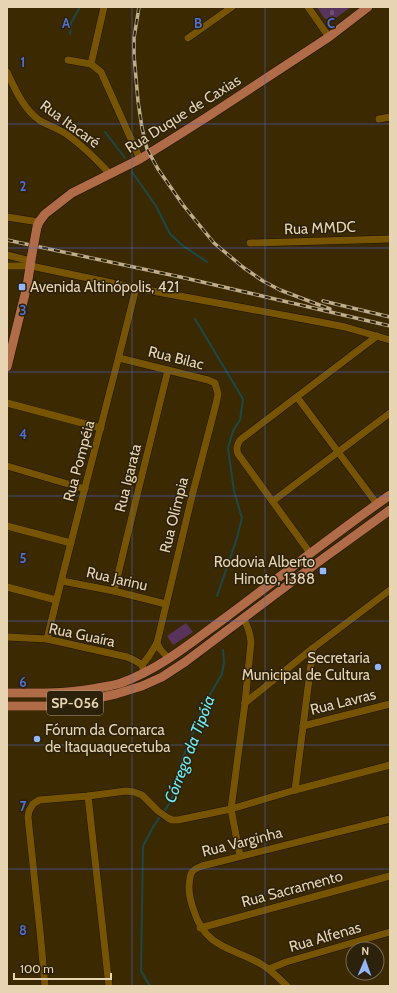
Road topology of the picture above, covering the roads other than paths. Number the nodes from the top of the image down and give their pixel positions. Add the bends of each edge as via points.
1 (104, 7) edge
2 (232, 7) edge
3 (308, 7) edge
4 (368, 7) edge
5 (329, 37) junction
6 (188, 38) dead end
7 (68, 60) dead end
8 (91, 64) junction
9 (7, 72) edge
10 (390, 118) edge
11 (379, 119) dead end
12 (140, 159) junction
13 (110, 174) junction
14 (7, 217) edge
15 (38, 225) junction
16 (390, 239) edge
17 (250, 243) dead end
18 (7, 255) edge
19 (31, 260) junction
20 (7, 266) edge
21 (136, 288) junction
22 (377, 336) junction
23 (390, 340) edge
24 (119, 358) junction
25 (7, 367) edge
26 (168, 370) junction
27 (218, 394) joint
28 (297, 397) junction
29 (7, 403) edge
30 (390, 413) edge
31 (101, 428) junction
32 (339, 453) junction
33 (7, 466) edge
34 (85, 489) junction
35 (390, 495) edge
36 (274, 502) junction
37 (377, 504) junction
38 (390, 510) edge
39 (7, 526) edge
40 (70, 542) junction
41 (310, 553) junction
42 (62, 580) junction
43 (7, 587) edge
44 (390, 590) edge
45 (114, 591) junction
46 (56, 600) junction
47 (166, 604) junction
48 (243, 618) junction
49 (7, 638) edge
50 (47, 639) junction
51 (157, 643) junction
52 (313, 648) junction
53 (169, 660) junction
54 (143, 669) junction
55 (7, 693) edge
56 (245, 703) junction
57 (390, 704) edge
58 (7, 706) edge
59 (303, 726) junction
60 (390, 765) edge
61 (295, 790) junction
62 (88, 796) junction
63 (231, 809) junction
64 (390, 819) edge
65 (240, 856) junction
66 (390, 876) edge
67 (200, 928) junction
68 (390, 932) edge
69 (269, 969) junction
70 (45, 986) edge
71 (109, 986) edge
72 (287, 986) edge

1 - 8 street
2 - 6 street
3 - 5 street
4 - 5 main road, Rua Duque de Caxias
5 - 12 main road, Rua Duque de Caxias
7 - 8 street
8 - 12 street via 101,72 106,81
9 - 13 street, Rua Itacaré via 16,93 39,120 68,134
10 - 11 street
12 - 13 main road, Rua Duque de Caxias
13 - 15 main road, Rua Duque de Caxias via 72,193 45,214
14 - 15 street
15 - 19 main road, bridge
16 - 17 street, Rua MMDC
18 - 19 street
19 - 20 street
19 - 21 street
19 - 25 main road
21 - 22 street via 320,322
21 - 24 street, Rua Pompéia
22 - 23 street
22 - 28 street
24 - 26 street, Rua Bilac
24 - 31 street, Rua Pompéia
26 - 27 street, Rua Bilac via 215,383
26 - 45 street, Rua Igarata
27 - 47 street, Rua Olímpia
28 - 32 street
28 - 36 street via 237,444 238,454
29 - 31 street
30 - 32 street
31 - 34 street, Rua Pompéia
32 - 36 street
32 - 37 street
33 - 34 street
34 - 40 street, Rua Pompéia
35 - 37 main road, SP-056
36 - 41 street
37 - 41 main road, SP-056
38 - 48 main road, SP-056
39 - 40 street
40 - 42 street, Rua Pompéia
41 - 53 main road, SP-056
42 - 45 street, Rua Jarinu
42 - 46 street, Rua Pompéia
43 - 46 street
44 - 52 street
45 - 47 street, Rua Jarinu
46 - 50 street, Rua Pompéia
47 - 51 street, Rua Olímpia
48 - 56 street via 248,625 251,642
48 - 58 main road, SP-056 via 185,662 142,686 69,704
49 - 50 street, Rua Guaíra
50 - 54 street, Rua Guaíra via 126,657 134,660
51 - 53 street
51 - 54 street, Rua Olímpia
52 - 56 street
52 - 59 street
53 - 54 main road, SP-056
54 - 55 main road, SP-056 via 120,684 92,690
56 - 63 street
57 - 59 street, Rua Lavras
59 - 61 street
60 - 61 street
61 - 63 street
62 - 63 street via 134,792 142,795 158,811 172,820
62 - 70 street via 39,800 29,811 28,825
62 - 71 street
63 - 65 street
64 - 65 street, Rua Varginha
65 - 67 street, Rua Varginha via 202,866 194,869 191,874 189,894
66 - 67 street, Rua Sacramento
67 - 69 street, Rua Varginha via 215,943
68 - 69 street, Rua Alfenas
69 - 72 street, Rua Varginha

